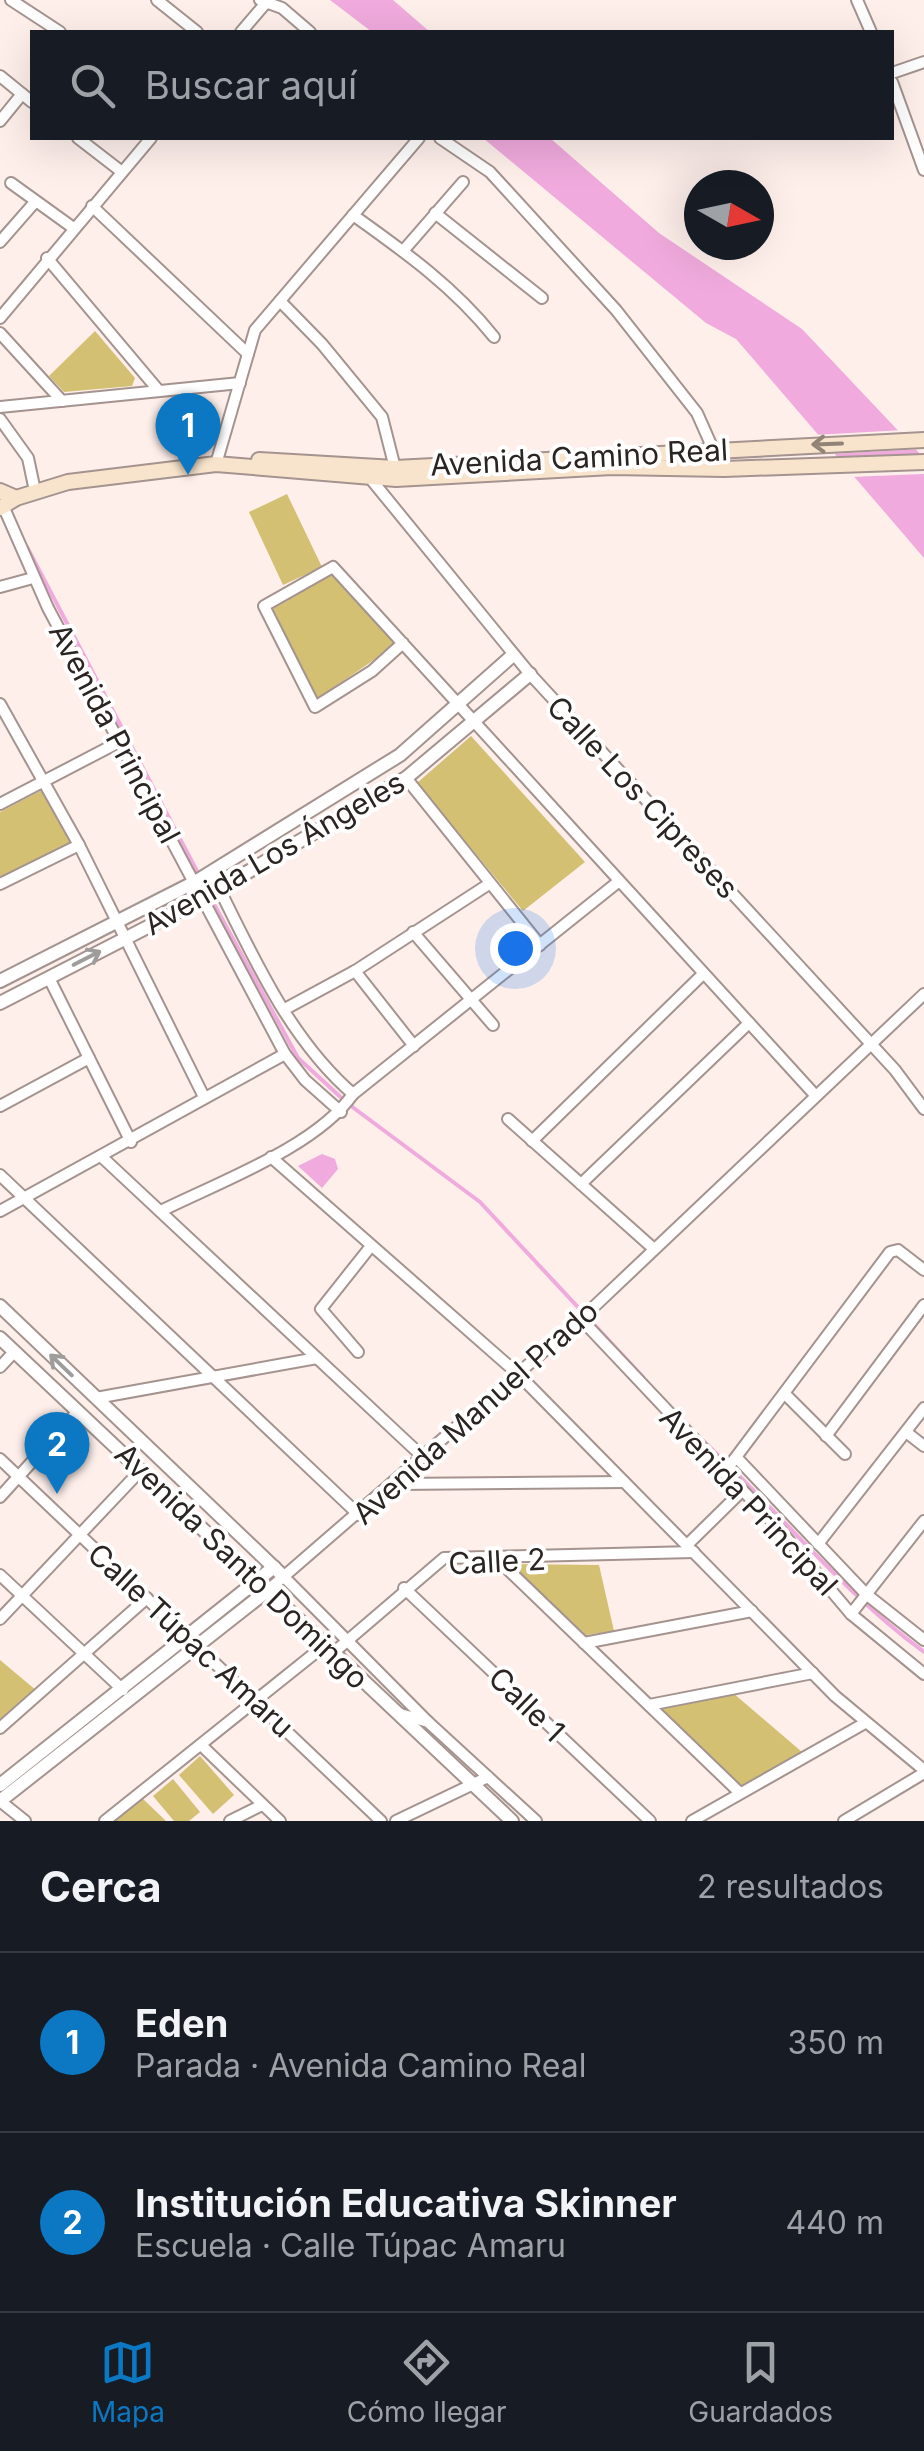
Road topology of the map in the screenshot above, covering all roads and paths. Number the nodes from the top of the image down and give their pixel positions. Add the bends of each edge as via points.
1 (11, 0) edge
2 (157, 0) edge
3 (857, 0) edge
4 (263, 2) edge
5 (57, 30) edge
6 (195, 30) edge
7 (242, 30) edge
8 (308, 30) edge
9 (870, 30) edge
10 (924, 62) edge
11 (894, 73) edge
12 (0, 76) edge
13 (894, 88) edge
14 (22, 94) junction
15 (30, 100) edge
16 (0, 121) edge
17 (81, 140) edge
18 (149, 140) edge
19 (417, 140) edge
20 (443, 140) edge
21 (924, 170) edge
22 (122, 172) junction
23 (463, 182) dead end
24 (11, 183) dead end
25 (35, 202) junction
26 (92, 206) junction
27 (435, 213) junction
28 (353, 215) junction
29 (72, 228) junction
30 (0, 242) edge
31 (403, 251) junction
32 (47, 258) junction
33 (542, 298) dead end
34 (280, 301) junction
35 (0, 318) edge
36 (0, 334) edge
37 (494, 337) dead end
38 (248, 354) junction
39 (240, 383) junction
40 (159, 391) junction
41 (62, 401) junction
42 (0, 407) edge
43 (0, 420) edge
44 (924, 440) edge
45 (718, 448) junction
46 (924, 462) edge
47 (216, 464) junction
48 (234, 464) junction
49 (395, 468) junction
50 (370, 478) junction
51 (0, 491) edge
52 (36, 491) junction
53 (6, 505) edge
54 (32, 578) junction
55 (0, 587) edge
56 (404, 643) junction
57 (513, 655) junction
58 (530, 674) junction
59 (460, 704) junction
60 (2, 712) edge
61 (473, 722) junction
62 (122, 741) junction
63 (406, 778) junction
64 (44, 782) junction
65 (0, 804) edge
66 (80, 845) junction
67 (211, 872) junction
68 (195, 882) junction
69 (618, 882) junction
70 (0, 884) edge
71 (489, 884) junction
72 (220, 889) junction
73 (204, 898) junction
74 (117, 922) junction
75 (414, 932) junction
76 (125, 938) junction
77 (540, 945) junction
78 (355, 971) junction
79 (703, 974) junction
80 (49, 978) junction
81 (0, 981) edge
82 (924, 994) edge
83 (472, 1000) junction
84 (0, 1003) edge
85 (284, 1009) junction
86 (749, 1024) junction
87 (492, 1026) dead end
88 (870, 1043) junction
89 (414, 1046) junction
90 (285, 1054) junction
91 (89, 1058) junction
92 (354, 1094) junction
93 (815, 1095) junction
94 (204, 1097) junction
95 (0, 1106) edge
96 (924, 1109) edge
97 (341, 1112) junction
98 (508, 1119) dead end
99 (532, 1141) junction
100 (131, 1142) junction
101 (271, 1157) junction
102 (103, 1158) junction
103 (0, 1176) edge
104 (581, 1184) junction
105 (24, 1198) junction
106 (0, 1211) edge
107 (161, 1211) junction
108 (371, 1246) junction
109 (654, 1249) junction
110 (924, 1270) edge
111 (924, 1305) edge
112 (0, 1306) edge
113 (581, 1320) junction
114 (0, 1338) edge
115 (14, 1352) junction
116 (358, 1352) dead end
117 (317, 1358) junction
118 (0, 1368) edge
119 (518, 1374) junction
120 (211, 1376) junction
121 (785, 1394) junction
122 (96, 1398) junction
123 (924, 1408) edge
124 (78, 1411) junction
125 (906, 1432) junction
126 (826, 1436) junction
127 (924, 1446) edge
128 (845, 1454) dead end
129 (424, 1458) junction
130 (737, 1458) junction
131 (0, 1459) edge
132 (142, 1470) junction
133 (724, 1472) junction
134 (18, 1476) junction
135 (624, 1482) junction
136 (394, 1484) junction
137 (741, 1492) junction
138 (0, 1497) edge
139 (359, 1515) junction
140 (924, 1521) edge
141 (79, 1534) junction
142 (818, 1544) junction
143 (691, 1548) junction
144 (497, 1560) junction
145 (279, 1572) junction
146 (0, 1575) edge
147 (262, 1586) junction
148 (404, 1588) junction
149 (22, 1596) junction
150 (147, 1598) junction
151 (859, 1603) junction
152 (752, 1611) junction
153 (0, 1619) edge
154 (923, 1636) edge
155 (347, 1640) junction
156 (193, 1642) junction
157 (584, 1643) junction
158 (329, 1649) junction
159 (86, 1655) junction
160 (813, 1673) junction
161 (924, 1674) edge
162 (127, 1694) junction
163 (256, 1701) junction
164 (648, 1705) junction
165 (397, 1713) junction
166 (428, 1722) junction
167 (865, 1723) junction
168 (0, 1728) edge
169 (201, 1744) junction
170 (924, 1771) edge
171 (488, 1776) junction
172 (5, 1783) edge
173 (471, 1783) junction
174 (740, 1794) junction
175 (0, 1801) edge
176 (262, 1805) junction
177 (25, 1821) edge
178 (105, 1821) edge
179 (230, 1821) edge
180 (280, 1821) edge
181 (381, 1821) edge
182 (396, 1821) edge
183 (512, 1821) edge
184 (536, 1821) edge
185 (650, 1821) edge
186 (692, 1821) edge
187 (844, 1821) edge

1 - 5 street
2 - 6 street
3 - 9 street
4 - 7 street
4 - 8 street via 282,8
10 - 11 street
12 - 14 street
13 - 21 street
14 - 15 street
14 - 16 street
17 - 22 street
18 - 22 street
19 - 28 street
20 - 45 street via 490,172 616,310
22 - 26 street
23 - 27 street
24 - 25 street
25 - 29 street
25 - 30 street
26 - 29 street
26 - 38 street
27 - 31 street
27 - 33 street
28 - 31 street
28 - 34 street
29 - 32 street
31 - 37 street via 470,306
32 - 35 street
32 - 40 street
34 - 38 street via 255,330
34 - 49 street via 382,418
36 - 41 street
38 - 39 street
39 - 40 street
39 - 47 street
40 - 41 street
41 - 42 street
43 - 52 street via 28,458
44 -> 45 main road, Avenida Camino Real
45 - 49 main road, Avenida Camino Real
46 - 50 main road, Avenida Camino Real
47 - 48 main road, Avenida Camino Real
47 - 52 main road, Avenida Camino Real
48 - 49 main road, Avenida Camino Real via 276,458
48 - 50 main road, Avenida Camino Real
50 - 57 street, Calle Los Cipreses
51 - 53 main road
52 - 53 main road, Avenida Camino Real
53 - 54 street, Avenida Principal
54 - 55 street
54 - 62 street, Avenida Principal
56 - 56 street via 315,706 264,606 334,567
56 - 59 street
57 - 58 street, Calle Los Cipreses
57 - 59 street, Avenida Los Ángeles
58 - 61 street, Avenida Los Ángeles
58 - 88 street, Calle Los Cipreses
59 - 61 street
59 - 67 street, Avenida Los Ángeles via 400,755
60 - 64 street
61 - 63 street, Avenida Los Ángeles
61 - 69 street
62 - 64 street
62 - 68 street, Avenida Principal
63 - 71 street
63 - 72 street, Avenida Los Ángeles
64 - 65 street
64 - 66 street
66 - 70 street
66 - 74 street
67 - 68 street, Avenida Los Ángeles
67 - 72 street
68 - 73 street, Avenida Principal
68 - 74 street, Avenida Los Ángeles
69 - 77 street
69 - 79 street
71 - 75 street
71 - 77 street
72 - 73 street, Avenida Los Ángeles
72 - 85 street
73 - 76 street, Avenida Los Ángeles
73 - 90 street, Avenida Principal
74 - 76 street
74 - 81 street, Avenida Los Ángeles
75 - 78 street
75 - 83 street
80 -> 76 street, Avenida Los Ángeles
76 - 94 street
77 - 83 street
78 - 85 street
78 - 89 street
79 - 86 street
79 - 99 street
80 - 84 street, Avenida Los Ángeles
80 - 91 street
82 - 88 street, Avenida Manuel Prado
83 - 87 street
83 - 89 street
85 - 92 street via 320,1066
86 - 93 street
86 - 104 street
88 - 93 street, Avenida Manuel Prado
88 - 96 street, Calle Los Cipreses
89 - 92 street
90 - 94 street
90 - 97 street, Avenida Principal
91 - 95 street
91 - 100 street
92 - 97 street
93 - 109 street, Avenida Manuel Prado
94 - 100 street
97 - 101 street
98 - 99 street
99 - 104 street
100 - 102 street
101 - 107 street
101 - 108 street
102 - 105 street
102 - 107 street
103 - 105 street
104 - 109 street
105 - 106 street
105 - 120 street
107 - 117 street
108 - 116 street via 321,1310
108 - 119 street
109 - 113 street, Avenida Manuel Prado
110 - 121 street via 898,1250 890,1252
111 - 126 street
122 -> 112 street, Avenida Santo Domingo
113 - 119 street, Avenida Manuel Prado
113 - 133 street, Avenida Principal
114 - 115 street, Avenida Santo Domingo
115 - 118 street
115 - 124 street, Avenida Santo Domingo
117 - 120 street
117 - 129 street
119 - 129 street, Avenida Manuel Prado
119 - 135 street
120 - 122 street
120 - 139 street
121 - 126 street
121 - 130 street
122 - 145 street, Avenida Santo Domingo
123 - 125 street
124 - 132 street, Avenida Santo Domingo
124 - 134 street
125 - 127 street
125 - 142 street
126 - 128 street
129 - 136 street, Avenida Manuel Prado
130 - 133 street
130 - 142 street, Avenida Principal
131 - 134 street, Calle Túpac Amaru
132 - 141 street
132 - 147 street, Avenida Santo Domingo
133 - 137 street, Avenida Principal
134 - 138 street
134 - 141 street, Calle Túpac Amaru
135 - 136 street
135 - 143 street
136 - 139 street, Avenida Manuel Prado
137 - 143 street
137 - 151 street, Avenida Principal
139 - 145 street, Avenida Manuel Prado
140 - 151 street
141 - 149 street
141 - 150 street, Calle Túpac Amaru
142 - 151 street, Avenida Principal
143 - 144 street, Calle 2
143 - 152 street
144 - 148 street, Calle 2 via 444,1558
144 - 157 street
145 - 147 street, Avenida Manuel Prado
145 - 155 street
146 - 149 street
147 - 156 street, Avenida Manuel Prado
147 - 158 street, Avenida Santo Domingo
148 - 155 street, Calle 2
148 - 185 street, Calle 1
149 - 153 street
149 - 159 street
150 - 156 street, Calle Túpac Amaru
150 - 159 street
151 - 154 street, Avenida Principal
151 - 161 street, Avenida Principal
152 - 157 street
152 - 160 street
155 - 158 street, Calle 2
155 - 166 street
156 - 162 street, Avenida Manuel Prado
156 - 163 street, Calle Túpac Amaru
157 - 164 street
158 - 163 street, Calle 2
158 - 165 street, Avenida Santo Domingo
159 - 162 street
159 - 168 street
160 - 164 street
160 - 167 street
162 - 172 street, Avenida Manuel Prado
163 - 169 street, Calle 2
163 - 181 street, Calle Túpac Amaru
164 - 174 street
165 - 166 street, Avenida Santo Domingo
165 - 173 street, Avenida Santo Domingo
166 - 171 street, Avenida Santo Domingo
167 - 170 street
167 - 174 street
169 - 176 street
169 - 178 street, Calle 2
170 - 187 street
171 - 173 street
171 - 184 street, Avenida Santo Domingo
172 - 175 street, Avenida Manuel Prado
173 - 182 street
173 - 183 street, Avenida Santo Domingo
174 - 186 street
175 - 177 street
176 - 179 street
176 - 180 street

